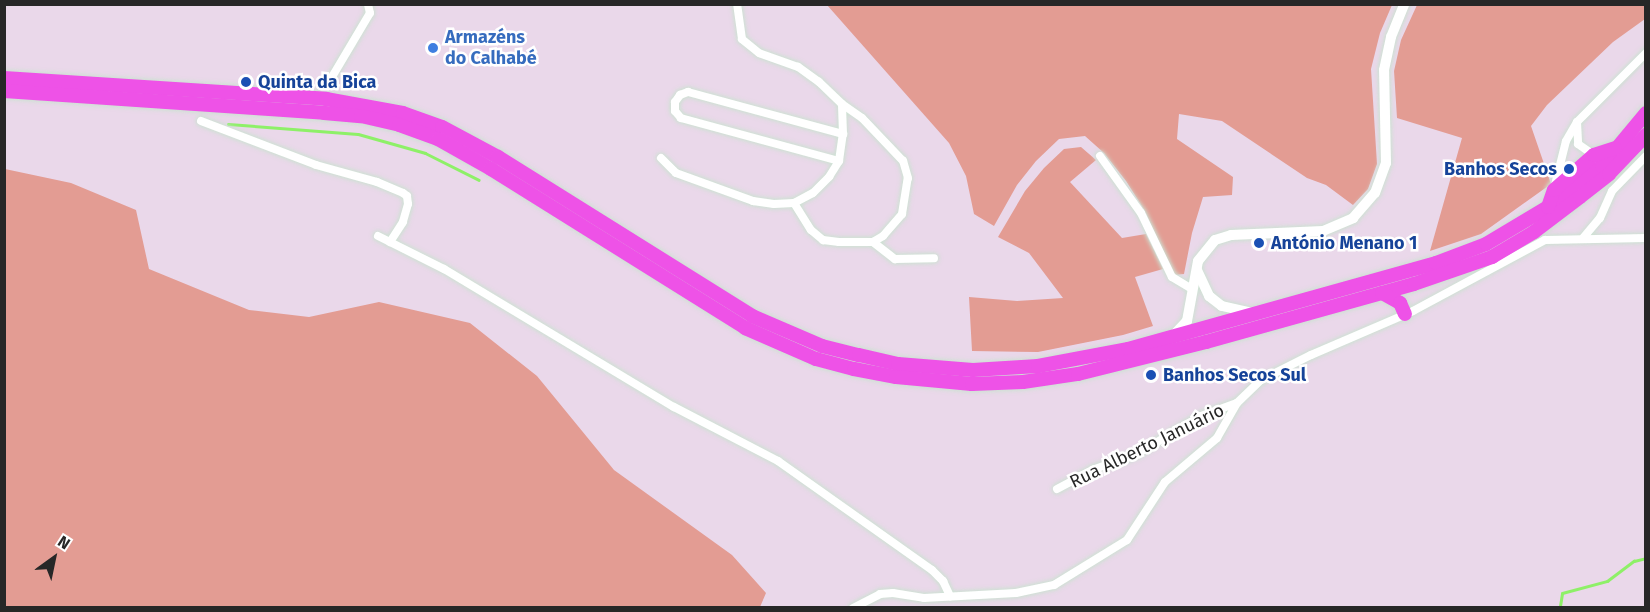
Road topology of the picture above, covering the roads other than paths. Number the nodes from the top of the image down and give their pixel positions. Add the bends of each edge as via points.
1 (737, 4) edge
2 (1404, 4) edge
3 (369, 9) edge
4 (1646, 53) edge
5 (4, 78) edge
6 (329, 82) dead end
7 (4, 91) edge
8 (842, 104) junction
9 (1646, 113) edge
10 (201, 121) dead end
11 (1577, 122) junction
12 (843, 134) junction
13 (1646, 135) edge
14 (1617, 147) junction
15 (1594, 155) junction
16 (1100, 156) dead end
17 (1646, 156) edge
18 (661, 158) dead end
19 (839, 161) junction
20 (1554, 190) junction
21 (794, 202) junction
22 (1548, 207) junction
23 (378, 236) dead end
24 (1583, 238) junction
25 (1646, 238) edge
26 (390, 242) junction
27 (873, 242) junction
28 (934, 258) dead end
29 (1197, 270) junction
30 (1414, 284) junction
31 (1192, 289) junction
32 (1382, 293) junction
33 (1409, 312) junction
34 (1259, 314) junction
35 (1172, 338) junction
36 (1237, 403) junction
37 (1057, 489) dead end
38 (950, 596) junction
39 (853, 608) edge

1 - 8 street via 742,39 759,53 798,67
2 - 29 street via 1384,70 1386,163 1376,193 1353,218 1323,231 1231,235 1215,240 1204,251
3 - 6 street
4 - 11 street
5 - 35 highway via 326,99 404,113 442,127 498,157 752,316 822,346 898,364 973,369 1038,366
7 - 32 highway via 324,113 399,125 438,138 491,169 745,328 816,359 896,377 972,384 1061,377
8 - 12 street
8 - 27 street via 862,118 903,161 908,178 902,214
9 - 14 highway
10 - 26 street via 403,193 408,204 403,222
11 - 15 street via 1578,144
11 - 20 street via 1566,141
12 - 19 street
12 - 19 street via 688,92 675,102 675,111 681,118
13 - 30 highway via 1609,174 1534,232 1492,257
14 - 15 highway
14 - 22 highway via 1602,166
15 - 20 highway
16 - 31 street via 1141,213 1172,277
17 - 24 street via 1612,191 1600,218
18 - 21 street via 676,173 753,201
19 - 21 street via 813,193
20 - 22 highway
21 - 27 street via 811,230 823,240
22 - 34 highway via 1486,244 1436,263
23 - 26 street
24 - 25 street
24 - 33 street via 1545,240
26 - 38 street via 444,269 674,407 778,461 932,570
27 - 28 street via 895,259
29 - 31 street
29 - 34 street via 1209,296 1222,306
30 - 32 highway
30 - 33 highway
31 - 35 street via 1187,321
32 - 33 highway
33 - 36 street via 1261,380
34 - 35 highway
36 - 37 street, Rua Alberto Januário via 1201,416 1137,454 1092,470
36 - 38 street via 1217,438 1165,482 1127,540 1054,585 1016,593
38 - 39 street via 880,594

